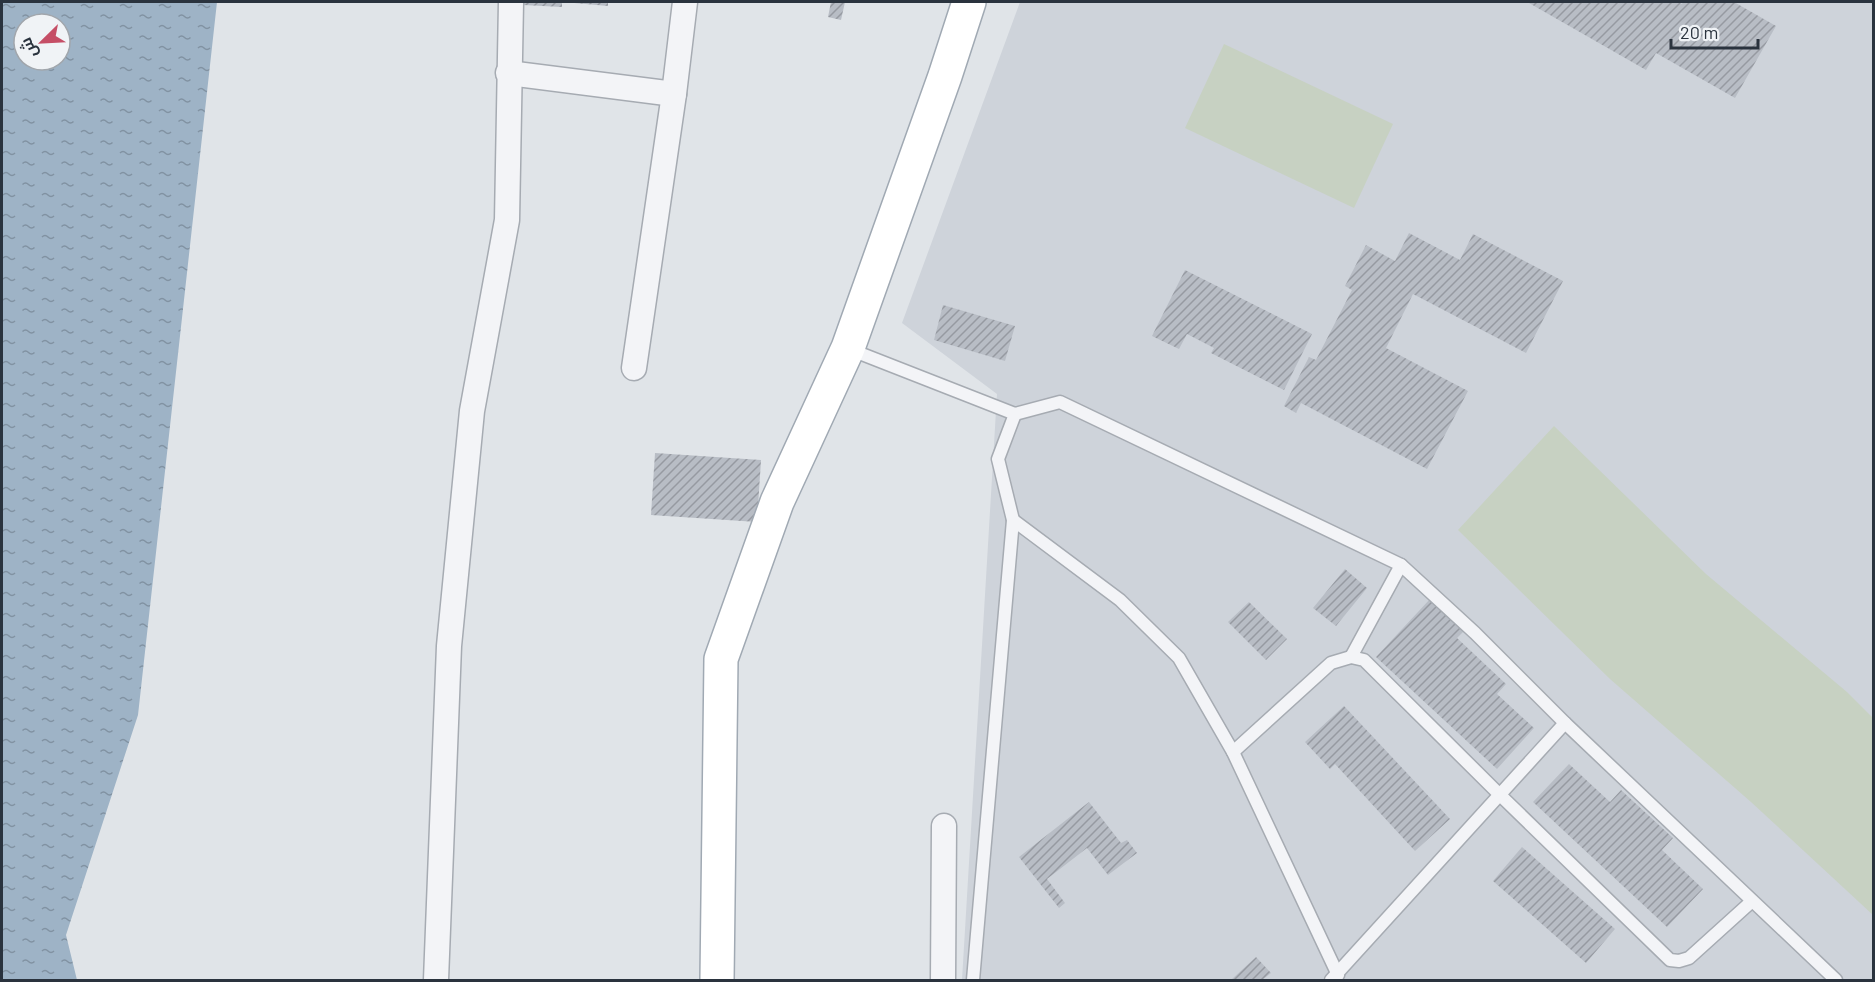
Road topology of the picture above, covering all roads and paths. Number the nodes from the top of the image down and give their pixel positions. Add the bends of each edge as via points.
1 (511, 2) edge
2 (685, 2) edge
3 (969, 2) edge
4 (508, 73) junction
5 (674, 94) junction
6 (848, 348) junction
7 (634, 368) dead end
8 (1015, 414) junction
9 (1013, 520) junction
10 (1401, 565) junction
11 (1351, 657) junction
12 (1565, 723) junction
13 (1233, 752) junction
14 (1499, 794) junction
15 (944, 826) dead end
16 (1751, 902) junction
17 (1334, 978) edge
18 (435, 981) edge
19 (717, 981) edge
20 (943, 981) edge
21 (973, 981) edge
22 (1836, 981) edge

1 - 4 street
2 - 5 street
3 - 6 main road
4 - 5 street
4 - 18 street via 507,220 472,411 449,646
5 - 7 street
6 - 8 lane
6 - 19 main road via 777,502 721,659
8 - 9 lane via 998,459
8 - 10 lane via 1059,402
9 - 13 lane via 1120,600 1179,658
9 - 21 lane
10 - 11 lane
10 - 12 lane
11 - 13 lane via 1331,663
11 - 14 lane via 1364,660
12 - 14 lane
12 - 16 lane
13 - 17 lane
14 - 16 lane via 1670,960 1689,958
14 - 17 lane
15 - 20 street
16 - 22 lane

